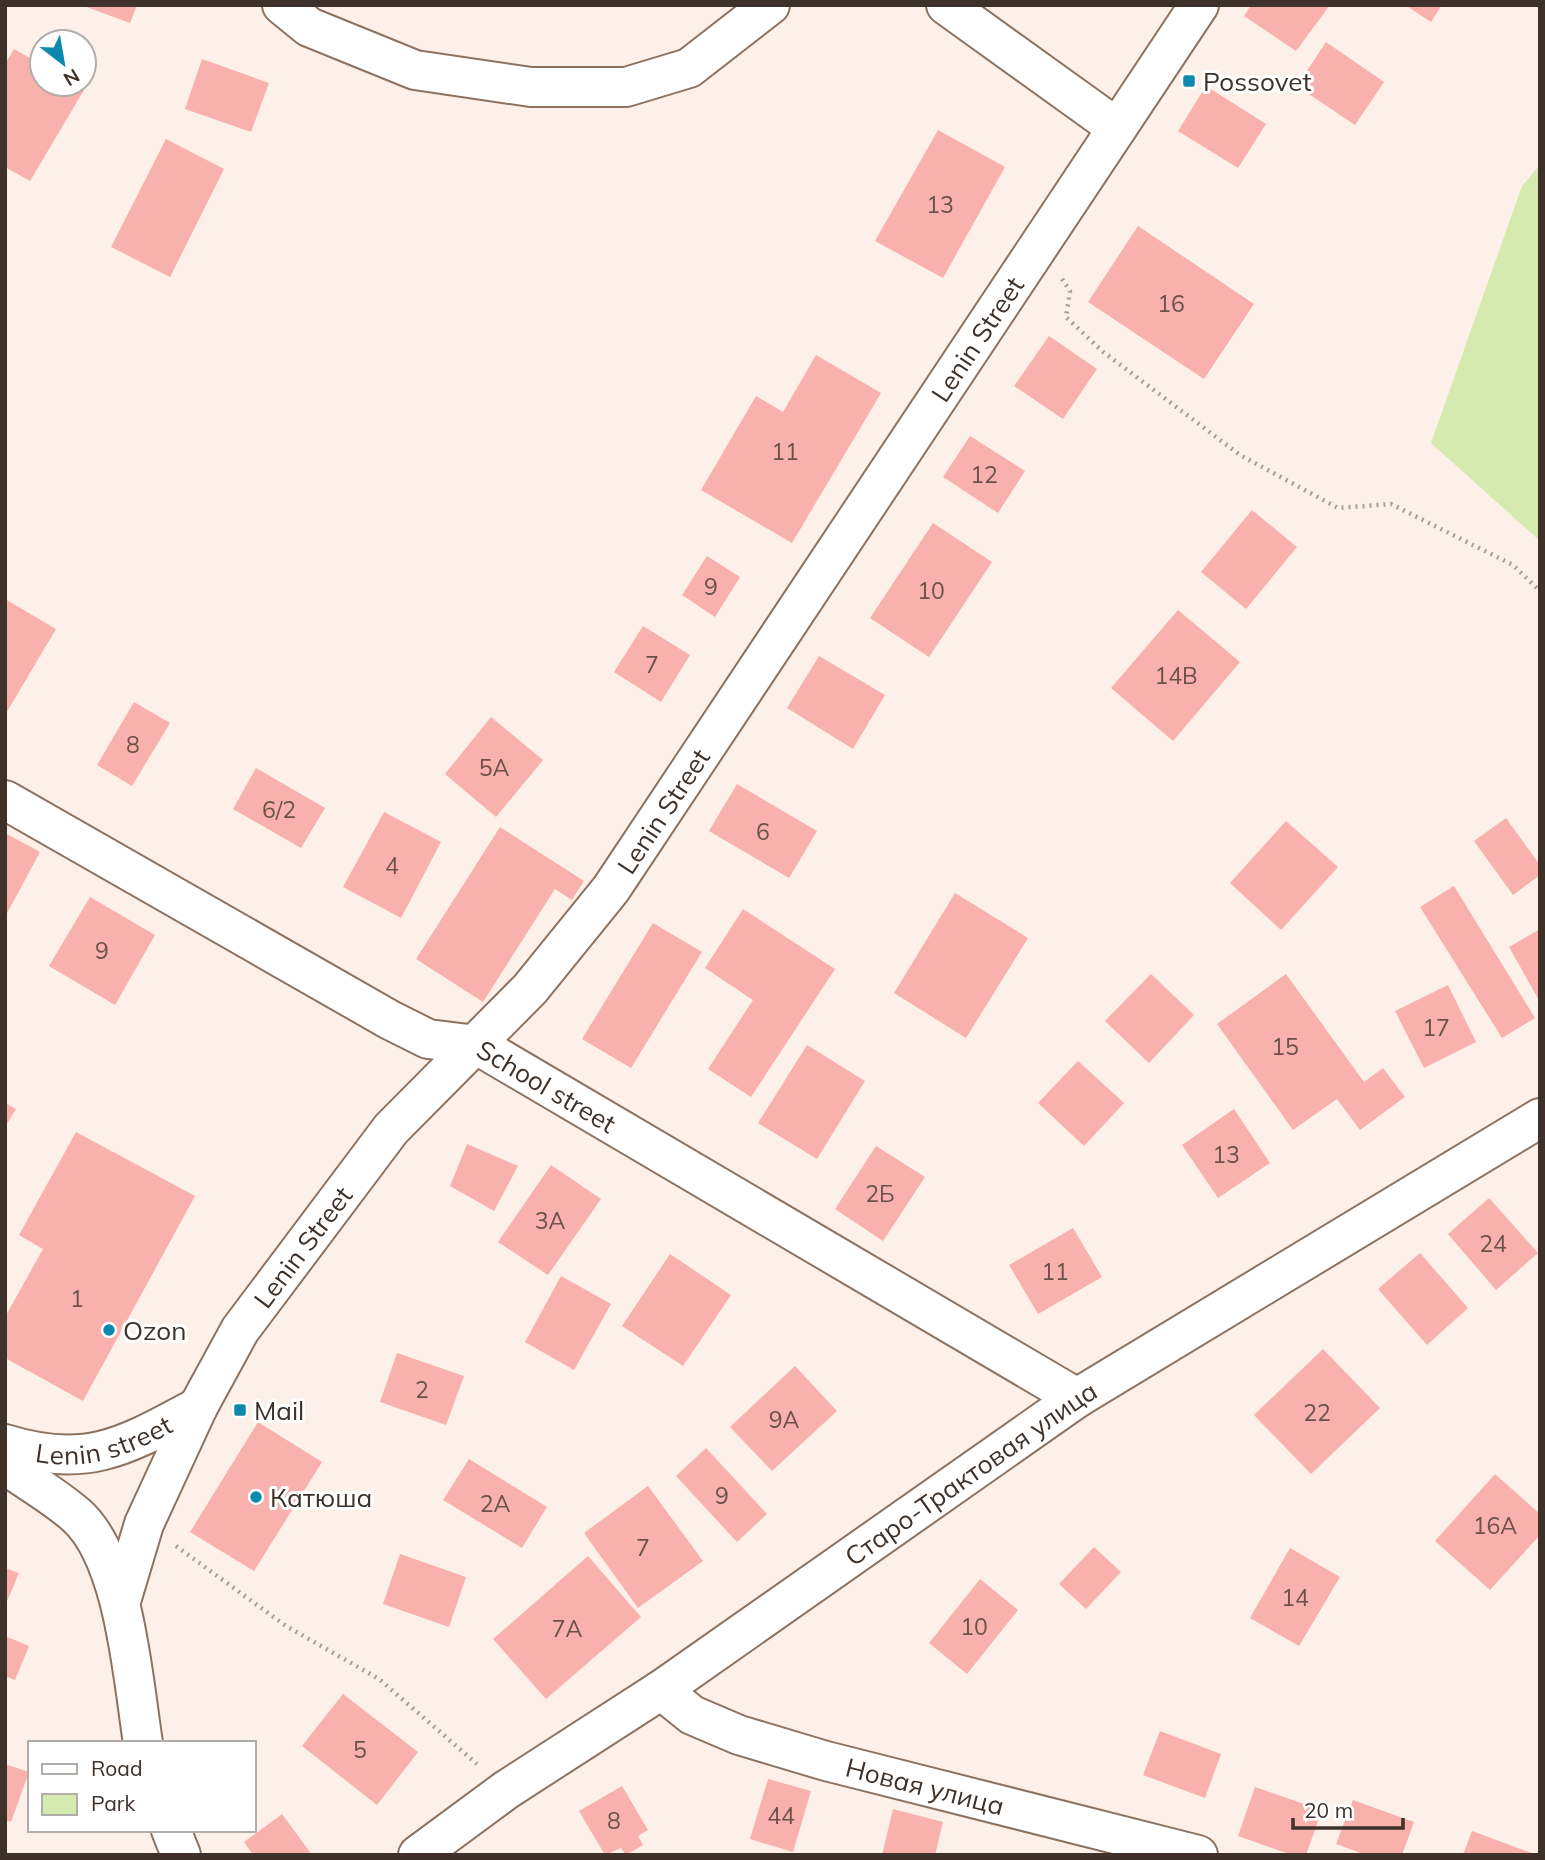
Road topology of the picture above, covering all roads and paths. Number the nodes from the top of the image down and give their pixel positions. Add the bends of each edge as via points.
1 (282, 5) edge
2 (770, 5) edge
3 (946, 5) edge
4 (1199, 5) edge
5 (1117, 128) junction
6 (1041, 245) junction
7 (1540, 591) edge
8 (5, 800) edge
9 (477, 1045) junction
10 (1540, 1118) edge
11 (1077, 1398) junction
12 (198, 1407) junction
13 (5, 1444) edge
14 (5, 1465) edge
15 (144, 1524) junction
16 (121, 1601) junction
17 (661, 1690) junction
18 (143, 1741) edge
19 (506, 1790) junction
20 (173, 1832) edge
21 (181, 1855) edge
22 (418, 1855) edge
23 (1198, 1855) edge

1 - 2 street via 309,27 415,70 531,87 626,86 689,68
3 - 5 street
4 - 5 street, Lenin Street
5 - 6 street, Lenin Street
6 - 7 path via 1070,291 1066,317 1102,351 1240,455 1338,508 1391,504 1513,565
6 - 9 street, Lenin Street via 611,889 530,989
8 - 9 street, School street via 390,1020 428,1039
9 - 11 street, School street
9 - 12 street, Lenin Street via 391,1129 240,1330
10 - 11 street, Старо-Трактовая улица
11 - 17 street, Старо-Трактовая улица
12 - 13 street, Lenin street via 124,1446 71,1457
12 - 15 street, Lenin Street
14 - 16 street via 78,1516 104,1556
15 - 16 street, Lenin Street
15 - 19 path via 286,1626 379,1679
16 - 18 street
17 - 19 street, Старо-Трактовая улица
17 - 23 street, Новая улица via 692,1715 751,1738
19 - 22 street, Старо-Трактовая улица
20 - 21 street

